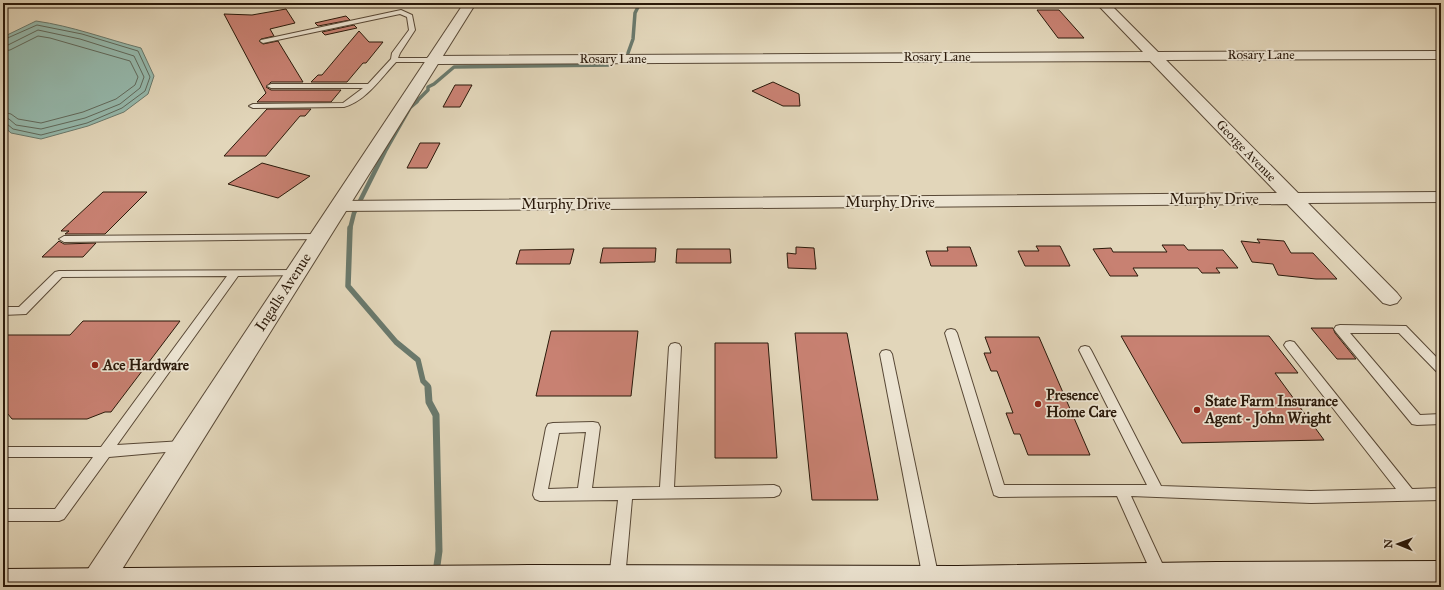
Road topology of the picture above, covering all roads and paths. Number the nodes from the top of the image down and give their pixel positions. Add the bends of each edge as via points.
1 (324, 3) edge
2 (414, 3) edge
3 (470, 3) edge
4 (1102, 3) edge
5 (401, 7) edge
6 (263, 41) dead end
7 (1441, 55) edge
8 (1153, 56) junction
9 (394, 60) junction
10 (433, 60) junction
11 (271, 86) dead end
12 (369, 86) junction
13 (253, 106) dead end
14 (1441, 197) edge
15 (1292, 198) junction
16 (339, 206) junction
17 (319, 237) junction
18 (64, 239) dead end
19 (235, 273) junction
20 (296, 273) junction
21 (1390, 298) dead end
22 (3, 311) edge
23 (951, 333) dead end
24 (1290, 345) dead end
25 (675, 347) dead end
26 (1085, 350) dead end
27 (886, 354) dead end
28 (1441, 369) edge
29 (1441, 419) edge
30 (184, 446) junction
31 (3, 452) edge
32 (105, 452) junction
33 (1121, 490) junction
34 (774, 491) dead end
35 (1157, 491) junction
36 (626, 493) junction
37 (667, 493) junction
38 (584, 494) junction
39 (1441, 494) edge
40 (1409, 495) junction
41 (3, 515) edge
42 (1441, 575) edge
43 (1160, 577) junction
44 (617, 579) junction
45 (1219, 581) edge
46 (528, 583) edge
47 (949, 583) edge
48 (3, 584) edge
49 (95, 584) edge

1 - 5 street
2 - 5 street
3 - 10 street, Ingalls Avenue
4 - 8 street, George Avenue
5 - 6 lane
5 - 9 lane via 410,16 412,30
7 - 8 street, Rosary Lane
8 - 10 street, Rosary Lane
8 - 15 street, George Avenue
9 - 10 lane
9 - 12 lane
10 - 16 street, Ingalls Avenue
11 - 12 lane
12 - 13 lane via 352,102 344,105
14 - 15 street, Murphy Drive
15 - 16 street, Murphy Drive
15 - 21 street, George Avenue
16 - 17 street, Ingalls Avenue
17 - 18 lane
17 - 20 street, Ingalls Avenue
19 - 20 lane
19 - 22 lane via 59,274 22,310
19 - 32 lane
20 - 30 street, Ingalls Avenue
23 - 33 lane via 999,491
24 - 40 lane
25 - 37 lane
26 - 35 lane
27 - 47 lane
28 - 29 lane via 1402,330 1340,329 1417,420
30 - 32 lane
30 - 49 street, Ingalls Avenue
31 - 32 lane
32 - 41 lane via 59,515
33 - 35 lane
33 - 43 lane
34 - 37 lane
35 - 40 lane via 1311,497
36 - 37 lane
36 - 38 lane
36 - 44 lane
38 - 38 lane via 593,427 553,428 540,495
39 - 40 lane
42 - 45 street
43 - 45 street
43 - 47 street
44 - 46 street
44 - 47 street
46 - 49 street
48 - 49 street

